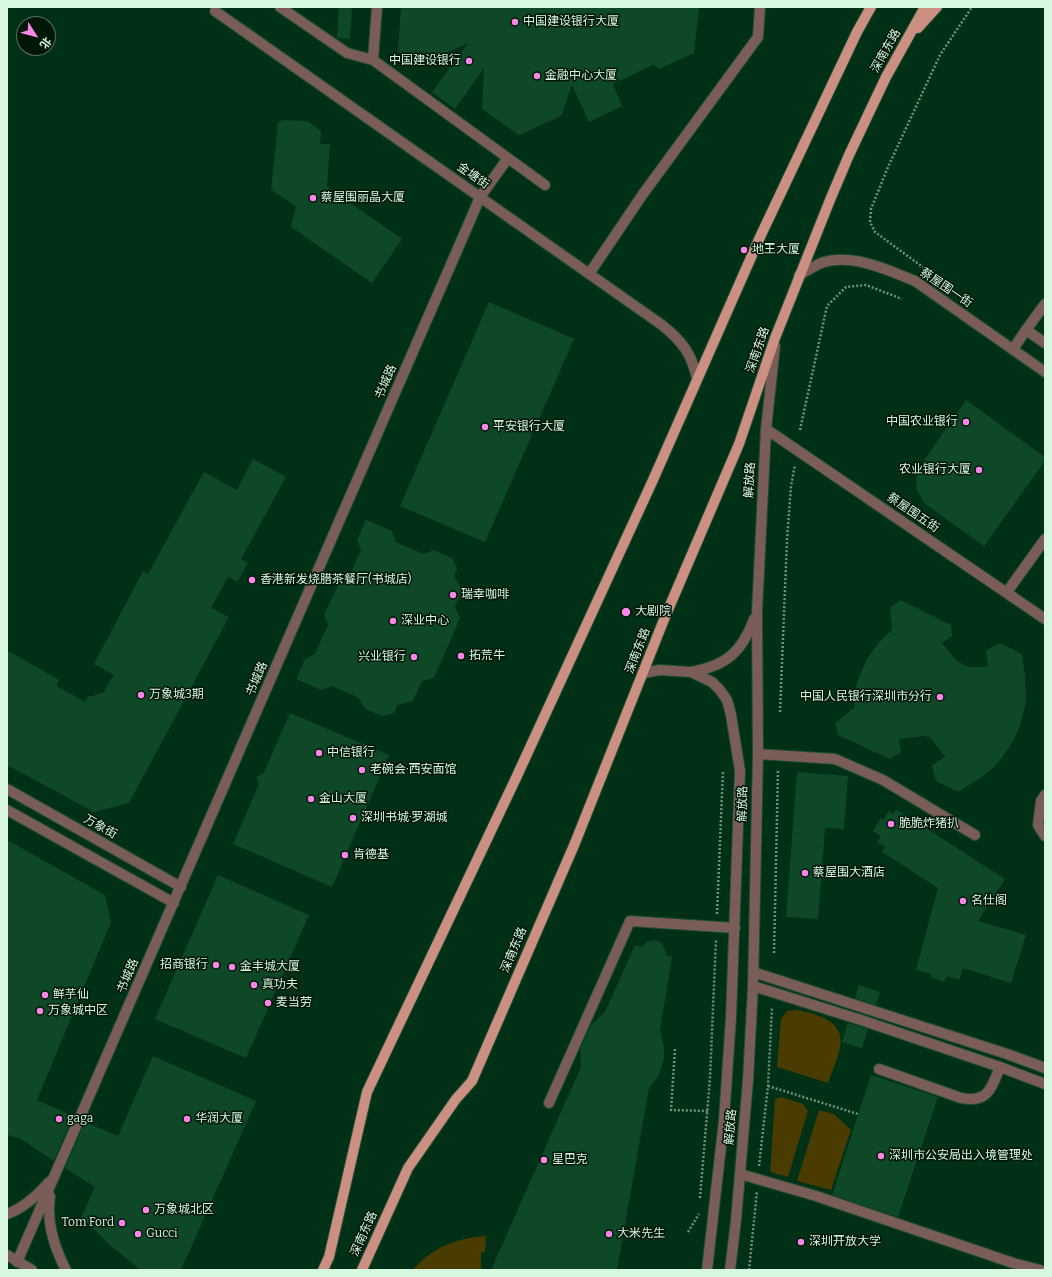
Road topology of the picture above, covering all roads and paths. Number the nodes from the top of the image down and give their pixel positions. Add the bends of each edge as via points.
1 (280, 7) edge
2 (377, 7) edge
3 (760, 7) edge
4 (871, 7) edge
5 (925, 7) edge
6 (937, 7) edge
7 (972, 7) edge
8 (215, 11) dead end
9 (906, 42) junction
10 (373, 60) junction
11 (508, 158) junction
12 (545, 185) dead end
13 (480, 197) junction
14 (924, 268) dead end
15 (589, 274) junction
16 (799, 275) junction
17 (902, 299) dead end
18 (1045, 304) edge
19 (1026, 330) junction
20 (775, 338) junction
21 (1045, 343) edge
22 (1013, 349) junction
23 (1045, 372) edge
24 (698, 379) junction
25 (766, 429) junction
26 (800, 430) dead end
27 (795, 466) dead end
28 (1045, 539) edge
29 (1007, 592) junction
30 (757, 612) junction
31 (1045, 619) edge
32 (691, 672) junction
33 (644, 673) junction
34 (780, 712) dead end
35 (758, 754) junction
36 (723, 771) dead end
37 (778, 771) dead end
38 (7, 789) edge
39 (1045, 795) edge
40 (7, 810) edge
41 (975, 835) dead end
42 (1045, 836) edge
43 (181, 887) junction
44 (174, 903) junction
45 (716, 927) junction
46 (735, 928) junction
47 (774, 953) dead end
48 (753, 972) junction
49 (753, 986) junction
50 (772, 1008) dead end
51 (675, 1049) dead end
52 (1000, 1067) junction
53 (1045, 1068) edge
54 (879, 1069) dead end
55 (1045, 1084) edge
56 (768, 1086) junction
57 (549, 1103) dead end
58 (708, 1112) junction
59 (858, 1114) dead end
60 (57, 1171) junction
61 (740, 1174) junction
62 (758, 1180) junction
63 (700, 1201) dead end
64 (699, 1209) dead end
65 (7, 1214) edge
66 (688, 1232) dead end
67 (7, 1255) edge
68 (329, 1257) junction
69 (17, 1262) junction
70 (32, 1270) edge
71 (66, 1270) edge
72 (319, 1270) edge
73 (323, 1270) edge
74 (362, 1270) edge
75 (707, 1270) edge
76 (730, 1270) edge
77 (749, 1270) edge
78 (1040, 1270) edge

1 - 10 street via 346,53
2 - 10 street
3 - 15 street via 758,37 643,194
4 - 24 main road, 深南东路 via 760,237
5 - 9 main road, 深南东路
6 - 9 main road
7 - 14 path via 940,55 871,210 870,222 875,232
8 - 13 street, 金塘街
9 - 16 main road, 深南东路 via 849,155
10 - 11 street
11 - 12 street
11 - 13 street, 书城路
13 - 15 street, 金塘街
13 - 43 street, 书城路
15 - 24 street, 金塘街 via 682,343 695,367
16 - 20 main road, 深南东路
16 - 22 street, 蔡屋围一街 via 825,262 848,260 869,264 915,281
17 - 26 path via 866,285 846,287 827,306
18 - 19 street
19 - 21 street
19 - 22 street
20 - 25 street, 解放路
20 - 33 main road, 深南东路 via 739,444 665,617
22 - 23 street, 蔡屋围一街
24 - 68 main road, 深南东路 via 520,771 367,1092
25 - 29 street, 蔡屋围五街
25 - 30 street, 解放路
27 - 34 path via 787,540
28 - 29 street
29 - 31 street, 蔡屋围五街
30 - 32 street via 741,647 730,657 712,667
30 - 35 street, 解放路
32 - 33 street, 解放路 via 659,670
32 - 46 street, 解放路 via 712,682 720,690 727,700 731,715 740,771
33 - 74 main road, 深南东路 via 472,1081 456,1099 408,1168
35 - 41 street via 835,759 883,780
35 - 48 street, 解放路
36 - 45 path
37 - 47 path
38 - 43 street, 万象街
39 - 42 street via 1041,801 1038,825
40 - 44 street
43 - 44 street, 书城路
44 - 60 street, 书城路
45 - 46 street
45 - 57 street via 630,921
45 - 58 path
46 - 75 street, 解放路 via 724,1120
48 - 49 street, 解放路
48 - 53 street
49 - 52 street
49 - 61 street, 解放路
50 - 56 path
51 - 58 path via 671,1110
52 - 54 street via 988,1094 971,1100
52 - 55 street
56 - 59 path
56 - 62 path
58 - 63 path
60 - 65 street, 书城路 via 31,1201
60 - 69 street, 书城路
60 - 71 street, 书城路 via 50,1197 49,1222 55,1247
61 - 62 street
61 - 76 street, 解放路
62 - 77 path
62 - 78 street via 816,1196
64 - 66 path via 698,1216
67 - 69 street
68 - 72 main road
68 - 73 main road, 深南东路
69 - 70 street

